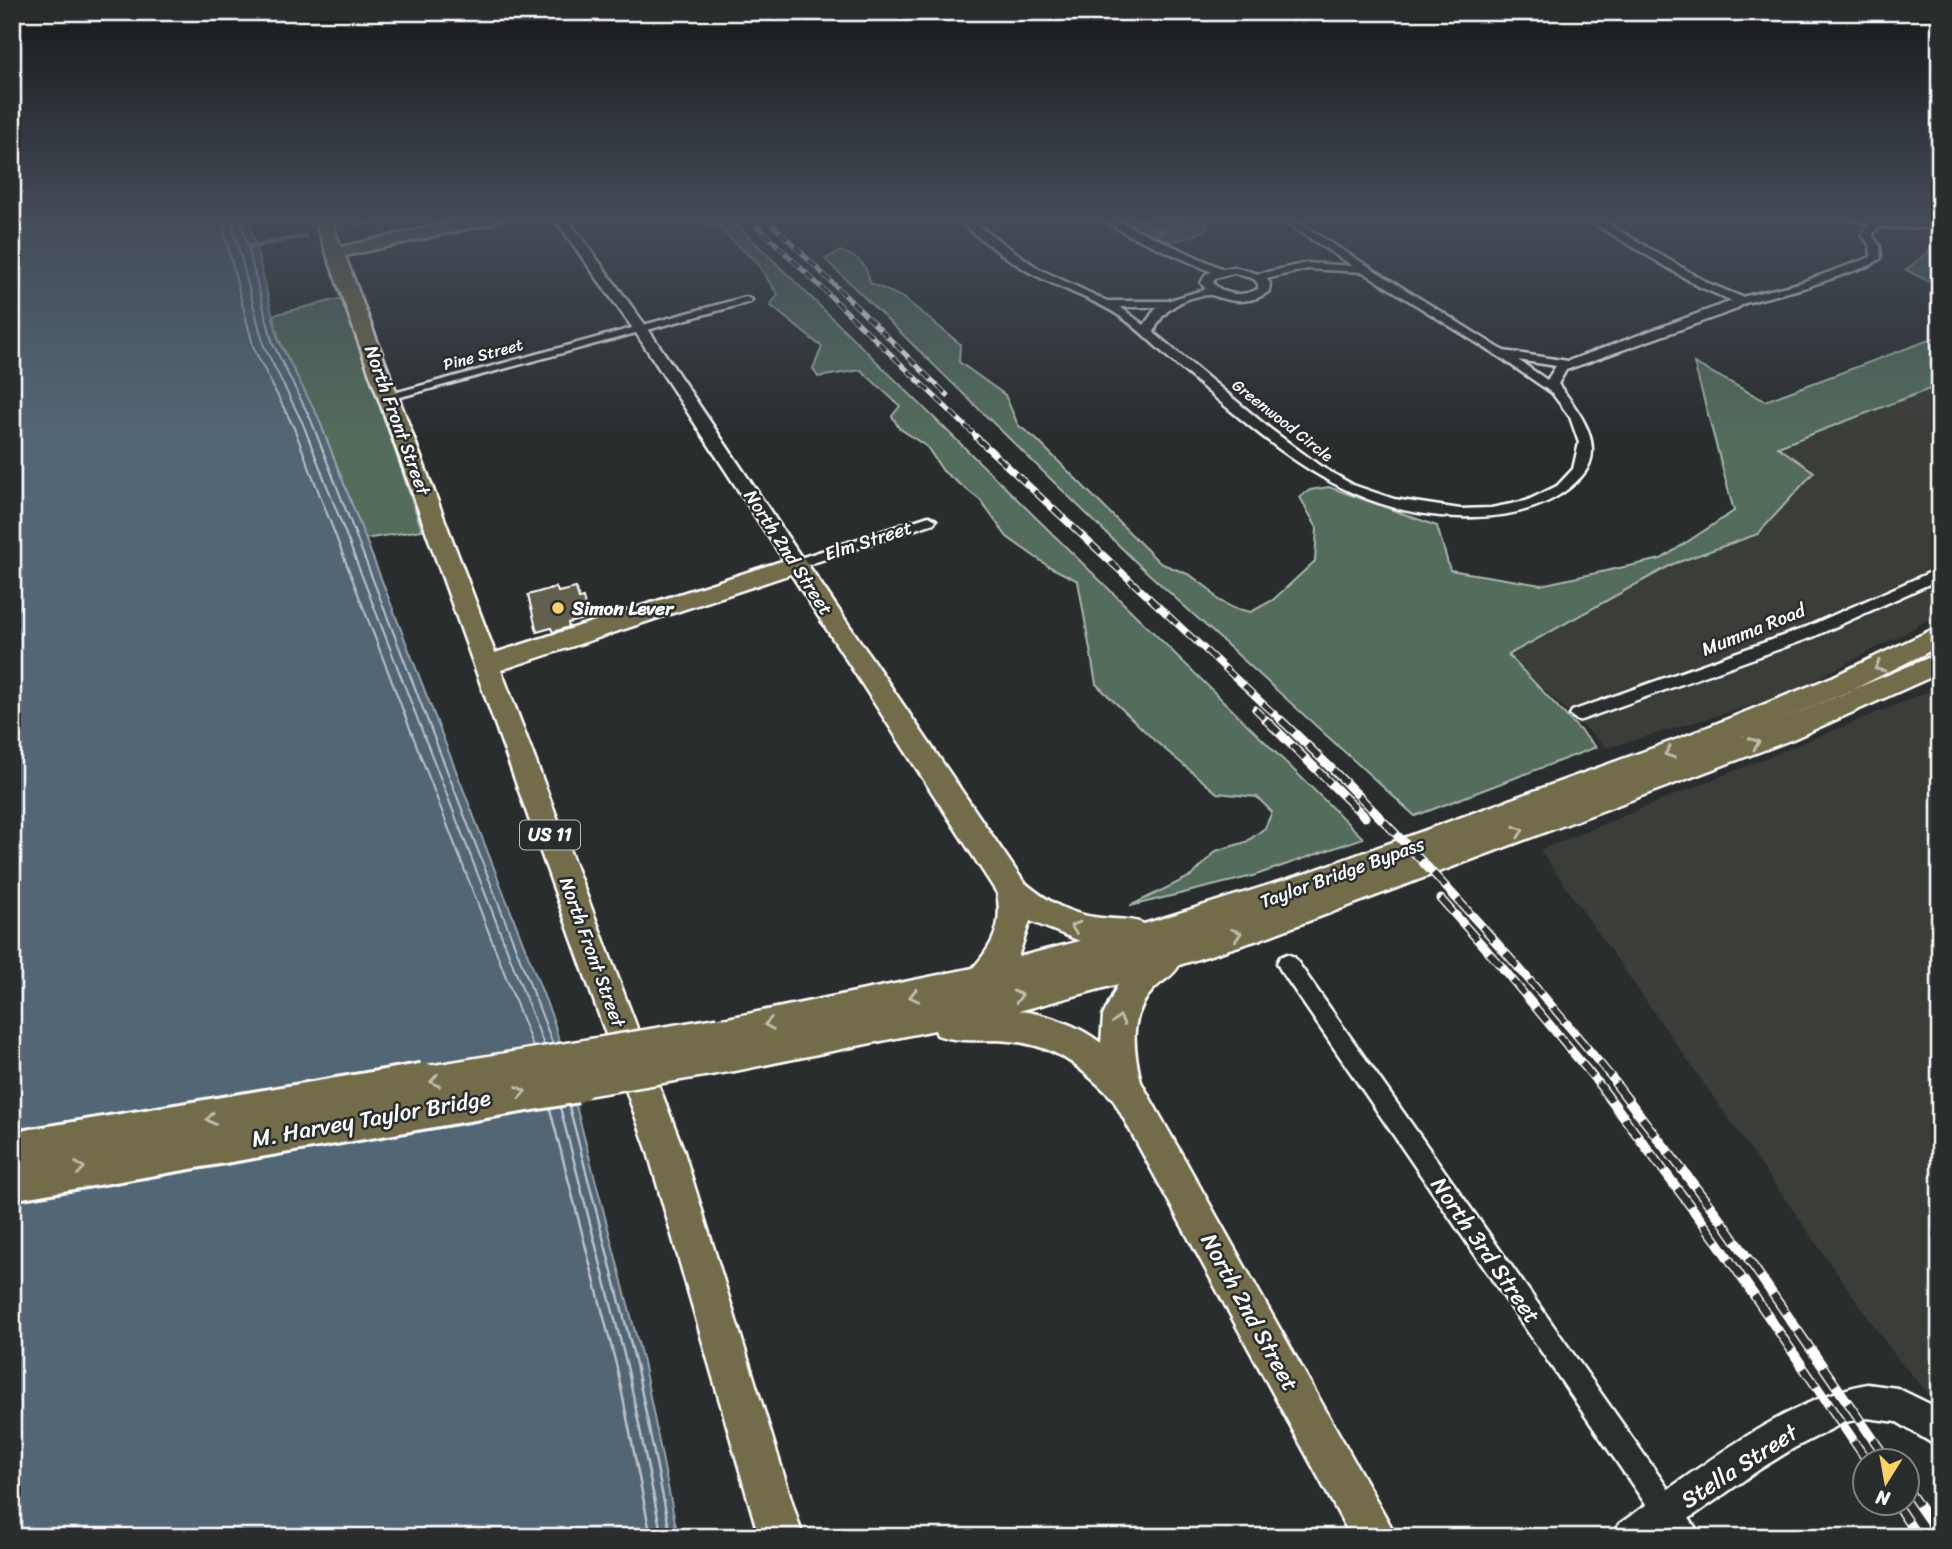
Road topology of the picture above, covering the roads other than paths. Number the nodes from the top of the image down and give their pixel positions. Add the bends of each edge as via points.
1 (350, 290) edge
2 (613, 290) edge
3 (1078, 290) edge
4 (1264, 290) edge
5 (1398, 290) edge
6 (1716, 290) edge
7 (1783, 290) edge
8 (1213, 291) joint
9 (746, 300) dead end
10 (1741, 301) junction
11 (1104, 302) junction
12 (1169, 304) junction
13 (641, 329) junction
14 (1148, 333) junction
15 (1501, 354) junction
16 (1567, 364) junction
17 (1554, 390) junction
18 (389, 396) junction
19 (929, 520) dead end
20 (796, 564) junction
21 (1940, 573) edge
22 (1940, 635) edge
23 (1940, 662) edge
24 (488, 665) junction
25 (1578, 715) dead end
26 (1013, 890) junction
27 (1173, 942) junction
28 (1287, 963) dead end
29 (981, 981) junction
30 (904, 1023) junction
31 (725, 1045) junction
32 (1125, 1087) junction
33 (12, 1152) edge
34 (12, 1180) edge
35 (1940, 1431) edge
36 (1676, 1525) edge
37 (781, 1537) edge
38 (1375, 1537) edge
39 (1632, 1537) edge

1 - 18 main road, North Front Street / US 11
2 - 13 street, North 2nd Street
3 - 11 street, Greenwood Circle
4 - 8 street via 1258,299
5 - 15 street, Greenwood Circle
6 - 10 street
7 - 10 street
8 - 12 street
9 - 13 street, Pine Street
10 - 16 street
11 - 12 street
11 - 14 street, Greenwood Circle
12 - 14 street via 1153,315
13 - 18 street, Pine Street
13 - 20 street, North 2nd Street
14 - 17 street, Greenwood Circle via 1324,475 1367,495 1424,510 1472,513 1515,509 1546,498 1571,481 1585,457 1585,438 1576,417
15 - 16 street
15 - 17 street, Greenwood Circle
16 - 17 street via 1552,379
18 - 24 main road, North Front Street / US 11
19 - 20 street, Elm Street
20 - 24 main road, Elm Street
20 - 26 main road, North 2nd Street
21 - 25 street, Mumma Road via 1710,670
22 -> 27 main road, Taylor Bridge Bypass via 1860,677 1765,717 1306,886
27 -> 23 main road, Taylor Bridge Bypass via 1320,905 1783,732
24 - 37 main road, North Front Street / US 11 via 665,1149
27 -> 26 main road via 1078,928 1042,913
26 - 29 main road via 1017,907 1013,936 1006,952
27 - 29 main road, Taylor Bridge Bypass
30 -> 27 main road, Taylor Bridge Bypass via 1072,983
32 -> 27 main road via 1117,1047 1122,1007
28 - 36 street, North 3rd Street
29 -> 31 main road, Taylor Bridge Bypass via 819,1015
30 - 31 main road, Taylor Bridge Bypass
30 - 32 main road via 1006,1025 1050,1032 1089,1052
31 -> 33 main road, M. Harvey Taylor Bridge, bridge
34 -> 31 main road, M. Harvey Taylor Bridge, bridge
32 - 38 main road, North 2nd Street
35 - 36 street, Stella Street via 1898,1404 1865,1401 1851,1405 1798,1426
36 - 39 street, Stella Street

